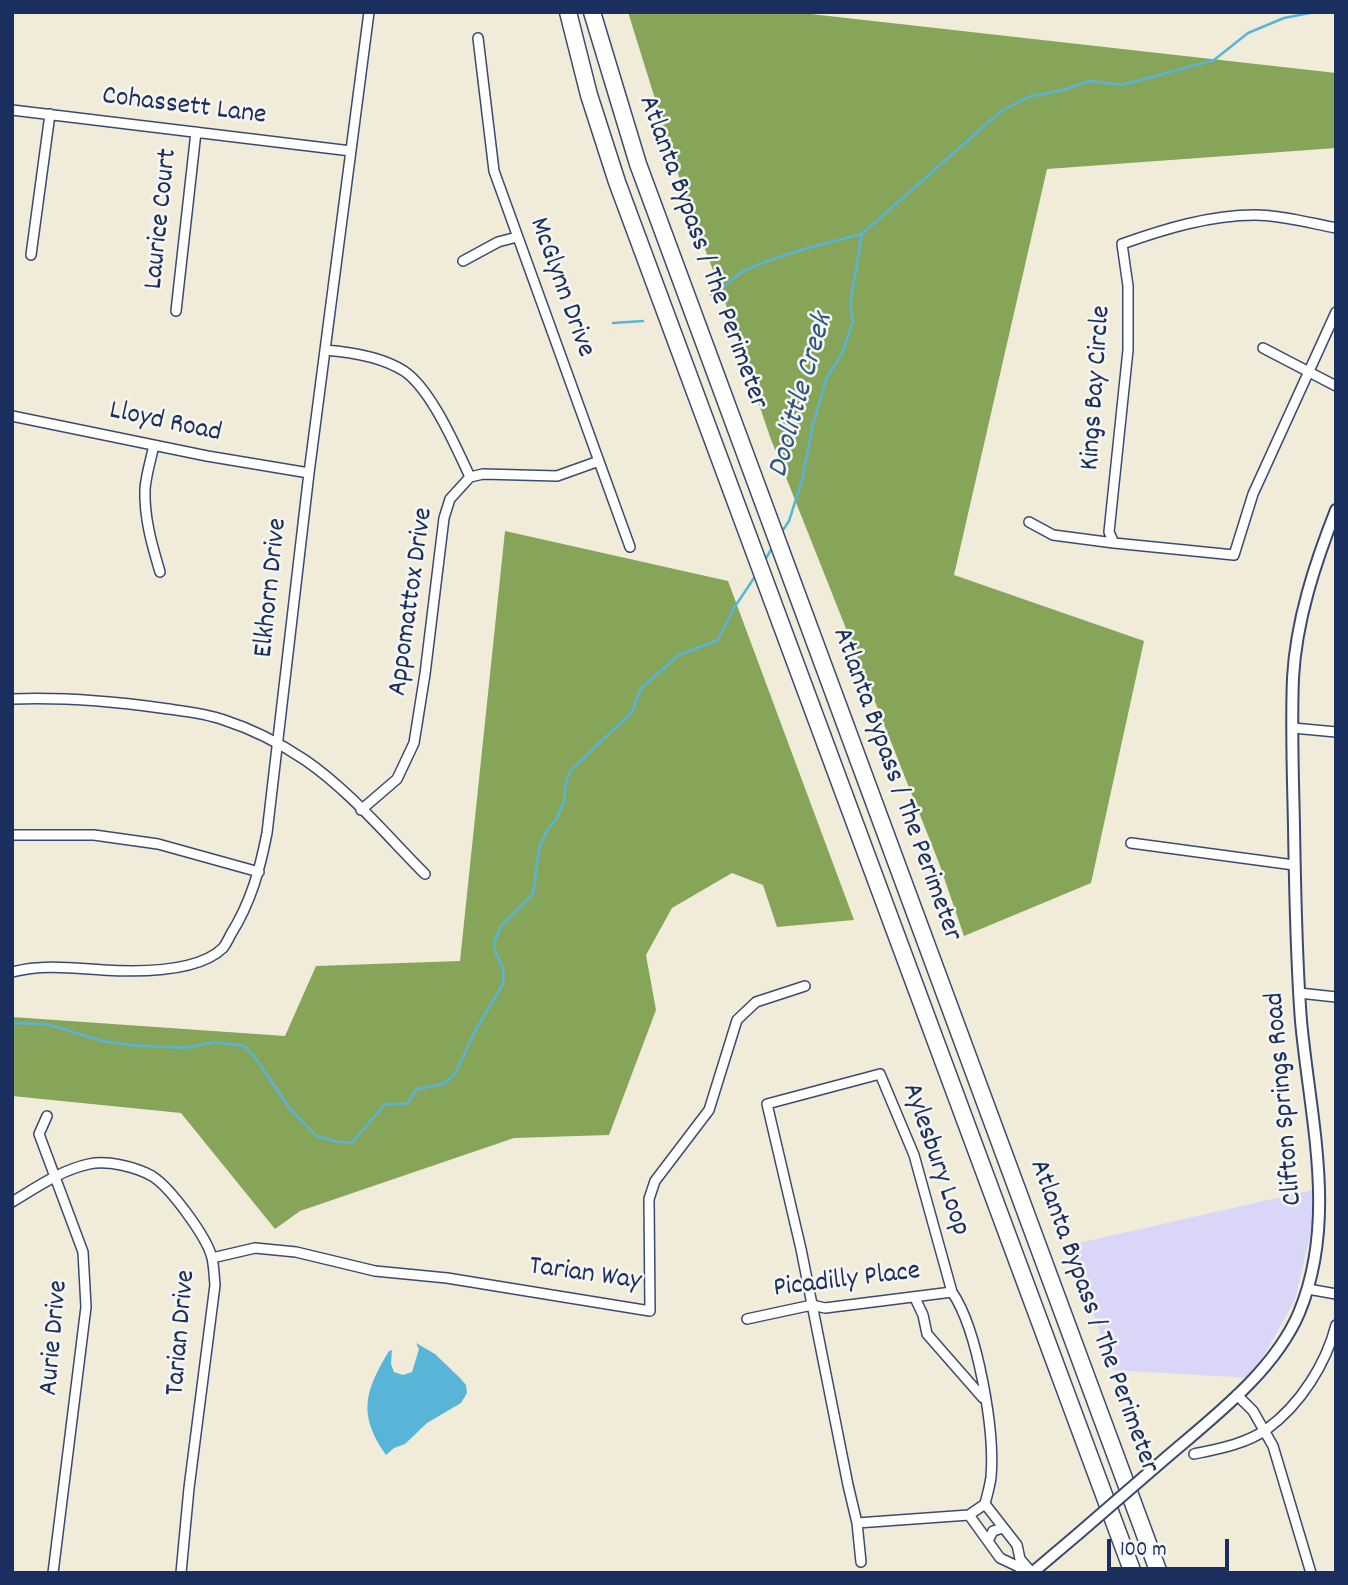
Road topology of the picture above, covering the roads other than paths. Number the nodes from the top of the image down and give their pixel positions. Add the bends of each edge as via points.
1 (368, 12) edge
2 (568, 12) edge
3 (592, 12) edge
4 (478, 38) dead end
5 (12, 110) edge
6 (50, 114) junction
7 (196, 132) junction
8 (351, 151) junction
9 (1336, 228) edge
10 (517, 237) junction
11 (31, 255) dead end
12 (463, 261) dead end
13 (176, 311) dead end
14 (1336, 312) edge
15 (1263, 348) dead end
16 (325, 349) junction
17 (1307, 372) junction
18 (1336, 386) edge
19 (12, 416) edge
20 (153, 445) junction
21 (599, 461) junction
22 (309, 473) junction
23 (470, 477) junction
24 (1336, 510) edge
25 (1029, 522) dead end
26 (1114, 543) junction
27 (630, 547) dead end
28 (160, 572) dead end
29 (12, 699) edge
30 (1293, 729) junction
31 (1336, 732) edge
32 (278, 744) junction
33 (361, 810) junction
34 (12, 835) edge
35 (1131, 843) dead end
36 (1294, 865) junction
37 (259, 872) junction
38 (425, 874) dead end
39 (12, 972) edge
40 (806, 986) dead end
41 (1299, 993) junction
42 (1336, 997) edge
43 (47, 1116) dead end
44 (55, 1177) junction
45 (12, 1202) edge
46 (212, 1258) junction
47 (1308, 1289) junction
48 (952, 1292) junction
49 (1336, 1294) edge
50 (915, 1298) junction
51 (812, 1305) junction
52 (747, 1319) dead end
53 (1336, 1325) edge
54 (1237, 1395) junction
55 (985, 1400) junction
56 (1266, 1430) junction
57 (1194, 1454) dead end
58 (985, 1504) junction
59 (969, 1515) junction
60 (857, 1522) junction
61 (1003, 1528) junction
62 (988, 1541) junction
63 (862, 1562) dead end
64 (53, 1573) edge
65 (181, 1573) edge
66 (1024, 1573) edge
67 (1032, 1573) edge
68 (1133, 1573) edge
69 (1159, 1573) edge
70 (1311, 1573) edge

1 - 8 street, Elkhorn Drive
2 - 68 highway, Atlanta Bypass / The Perimeter via 617,182
3 - 69 highway, Atlanta Bypass / The Perimeter via 638,164
4 - 10 street, McGlynn Drive via 495,171
5 - 6 street, Cohassett Lane
6 - 7 street, Cohassett Lane
6 - 11 street
7 - 8 street, Cohassett Lane
7 - 13 street, Laurice Court
8 - 16 street, Elkhorn Drive
9 - 26 street, Kings Bay Circle via 1256,215 1210,219 1122,244 1128,286 1128,350 1109,532
10 - 12 street
10 - 21 street, McGlynn Drive
14 - 17 street
15 - 17 street
16 - 22 street, Elkhorn Drive
16 - 23 street via 392,365 413,379
17 - 18 street
17 - 26 street via 1253,494 1234,555
19 - 20 street, Lloyd Road
20 - 22 street, Lloyd Road
20 - 28 street via 145,487 146,512
21 - 23 street via 557,475
21 - 27 street, McGlynn Drive
22 - 32 street, Elkhorn Drive
23 - 33 street, Appomattox Drive via 450,499 444,518 414,743 397,779
24 - 30 street, Clifton Springs Road via 1303,615 1293,676
25 - 26 street via 1053,535
29 - 32 street via 96,700 183,711 223,719
30 - 31 street
30 - 36 street, Clifton Springs Road
32 - 33 street via 306,761
32 - 37 street, Elkhorn Drive
33 - 38 street
34 - 37 street via 94,835 145,842
35 - 36 street
36 - 41 street, Clifton Springs Road
37 - 39 street, Elkhorn Drive via 241,918 222,948 203,959 150,971 48,967
40 - 46 street, Tarian Way via 756,1002 737,1020 709,1110 655,1181 649,1199 650,1311 375,1271 296,1252 255,1248
41 - 42 street
41 - 47 street, Clifton Springs Road via 1320,1187 1317,1249
43 - 44 street, Aurie Drive via 39,1134
44 - 45 street, Tarian Drive
44 - 46 street, Tarian Drive via 99,1163 133,1168 154,1177 194,1224
44 - 64 street, Aurie Drive via 83,1252 86,1307
46 - 65 street, Tarian Drive via 215,1285
47 - 49 street
47 - 54 street, Clifton Springs Road via 1281,1343
48 - 50 street, Picadilly Place
48 - 51 street, Aylesbury Loop via 914,1155 880,1074 767,1104
48 - 55 street, Aylesbury Loop via 977,1357
50 - 51 street, Picadilly Place via 825,1308
50 - 55 street via 927,1334
51 - 52 street, Picadilly Place
51 - 60 street, Aylesbury Loop
53 - 56 street via 1305,1391
54 - 56 street
54 - 67 street, Clifton Springs Road, bridge
55 - 58 street, Aylesbury Loop via 991,1462
56 - 57 street
56 - 70 street
58 - 59 street
58 - 61 street
59 - 60 street
59 - 62 street
60 - 63 street, Aylesbury Loop
61 - 62 street via 995,1529
61 - 67 street
62 - 66 street via 1000,1558

